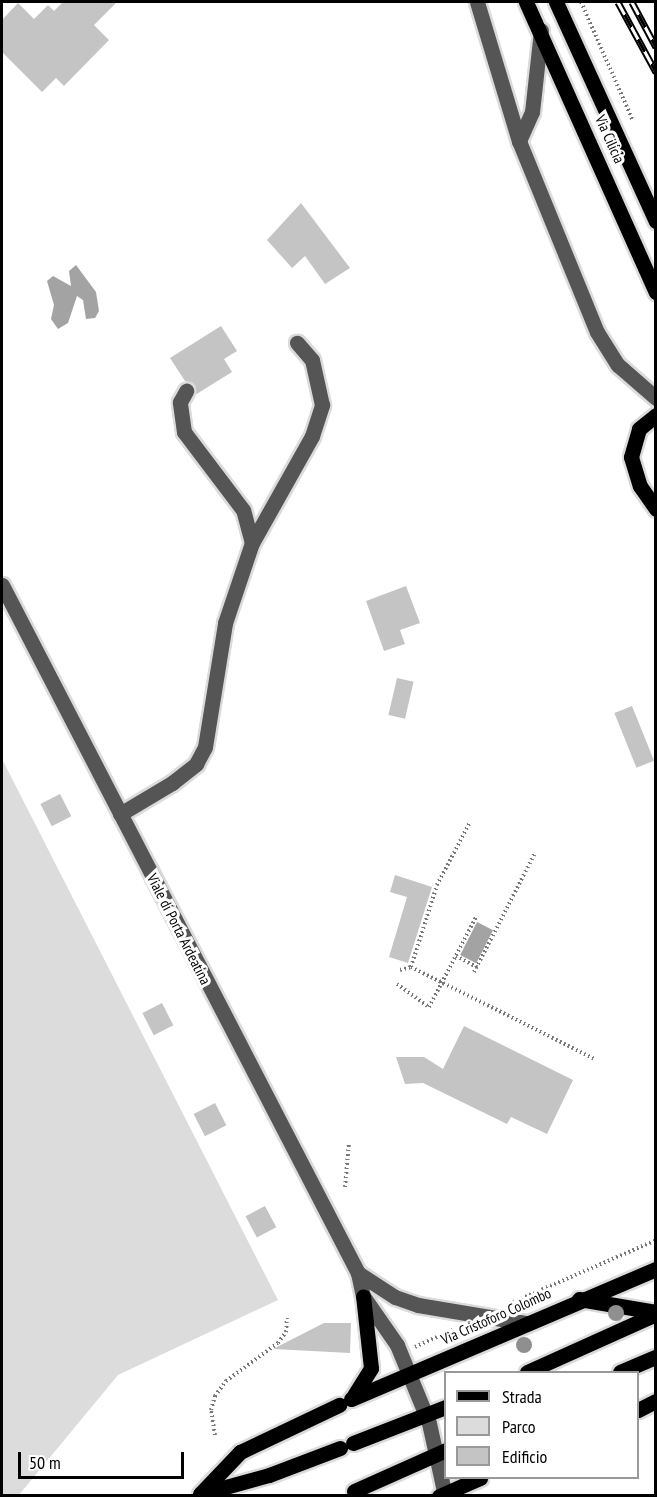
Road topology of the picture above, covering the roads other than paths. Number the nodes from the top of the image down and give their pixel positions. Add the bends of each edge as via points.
1 (477, 2) edge
2 (526, 2) edge
3 (556, 2) edge
4 (541, 30) junction
5 (519, 141) junction
6 (656, 221) edge
7 (656, 292) edge
8 (297, 343) dead end
9 (186, 391) dead end
10 (656, 398) edge
11 (656, 415) edge
12 (656, 509) edge
13 (252, 543) junction
14 (2, 585) edge
15 (120, 814) junction
16 (656, 1269) edge
17 (358, 1273) junction
18 (363, 1296) junction
19 (579, 1299) junction
20 (656, 1313) edge
21 (525, 1323) junction
22 (656, 1356) edge
23 (529, 1371) edge
24 (624, 1371) edge
25 (410, 1373) junction
26 (656, 1401) edge
27 (345, 1402) junction
28 (444, 1408) edge
29 (639, 1410) edge
30 (426, 1414) junction
31 (442, 1452) edge
32 (478, 1479) edge
33 (354, 1491) dead end
34 (199, 1494) edge
35 (443, 1495) edge

1 - 5 street
2 - 4 main road, Via Cilicia
3 - 6 main road, Via Cilicia
4 - 5 street via 532,112
4 - 7 main road, Via Cilicia
5 - 10 street via 597,332 618,365
8 - 13 street via 312,360 322,405 312,436
9 - 13 street via 180,402 184,432 243,510
11 - 12 main road via 639,429 630,457 640,486
13 - 15 street via 225,623 205,747 196,764 172,783
14 - 15 street, Viale di Porta Ardeatina
15 - 17 street, Viale di Porta Ardeatina
16 - 19 main road, Via Cristoforo Colombo
17 - 18 street, Viale di Porta Ardeatina
17 - 21 street, Viale di Porta Ardeatina via 395,1297 418,1305
18 - 25 street, Viale di Porta Ardeatina
18 - 27 main road via 371,1368
19 - 20 main road
19 - 21 main road, Via Cristoforo Colombo
20 - 23 main road
21 - 25 main road, Via Cristoforo Colombo
22 - 24 main road
25 - 27 main road, Via Cristoforo Colombo
25 - 30 street, Viale di Porta Ardeatina
26 - 29 main road
27 - 34 main road, Via Cristoforo Colombo via 240,1452
28 - 30 main road
30 - 31 street, Viale di Porta Ardeatina
30 - 34 main road via 269,1475
31 - 33 main road
31 - 35 street, Viale di Porta Ardeatina
32 - 35 main road

